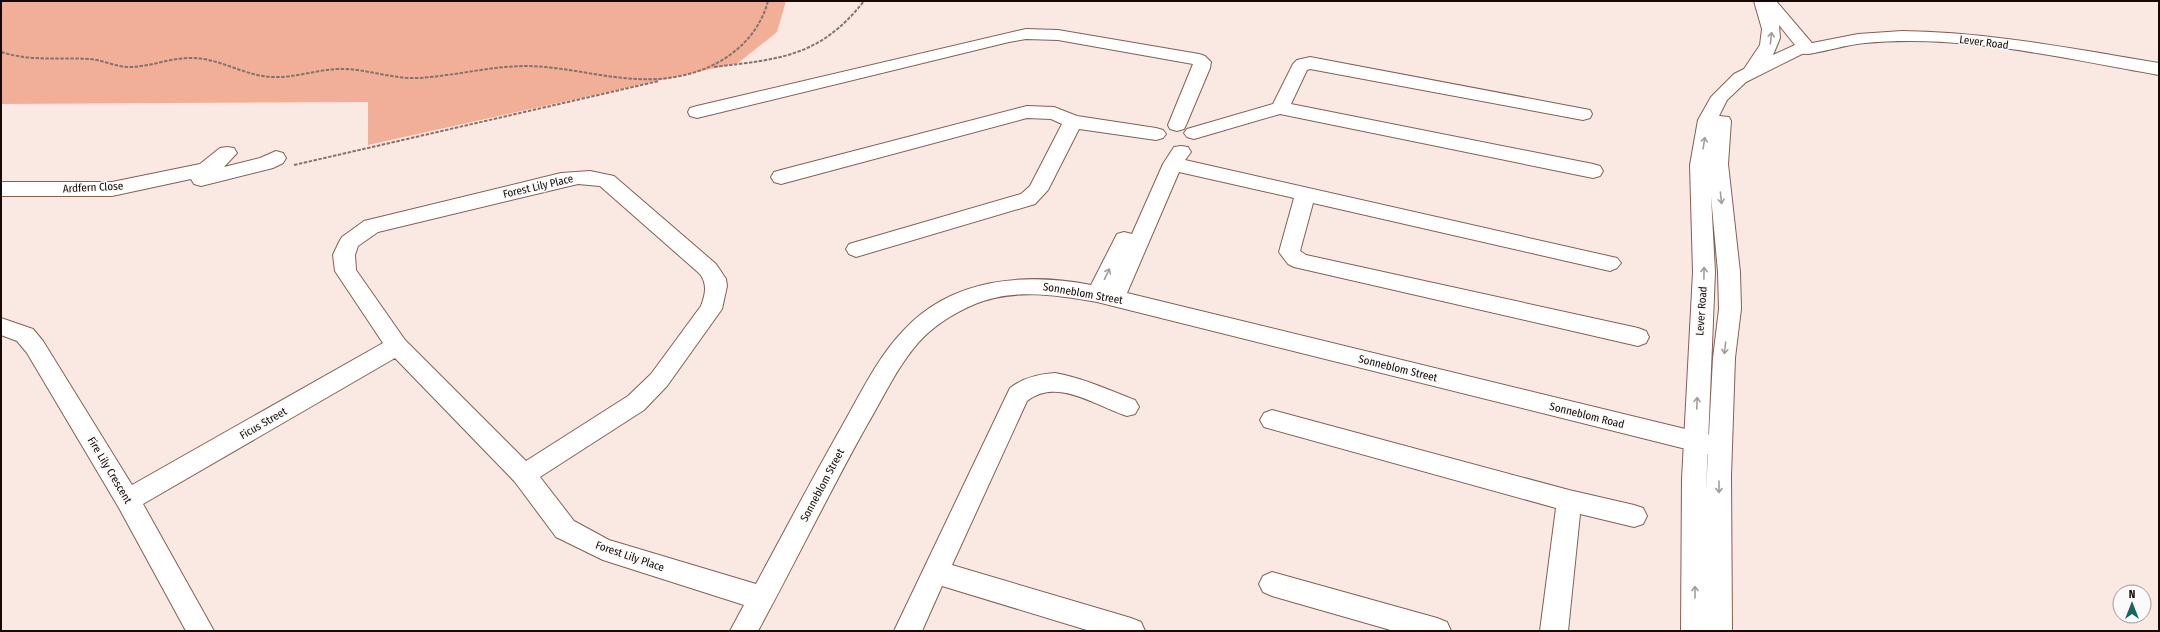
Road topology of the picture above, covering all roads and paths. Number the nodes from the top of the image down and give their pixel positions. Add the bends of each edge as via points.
1 (768, 1) edge
2 (864, 1) edge
3 (1762, 1) edge
4 (1767, 1) edge
5 (1808, 49) junction
6 (1, 52) edge
7 (712, 67) junction
8 (2159, 69) edge
9 (682, 75) junction
10 (1740, 78) junction
11 (1280, 108) junction
12 (696, 112) dead end
13 (1583, 114) dead end
14 (1073, 122) junction
15 (1185, 129) junction
16 (1169, 150) junction
17 (226, 153) dead end
18 (284, 162) joint
19 (1593, 171) dead end
20 (781, 177) dead end
21 (112, 188) junction
22 (1, 189) edge
23 (1305, 193) junction
24 (856, 249) dead end
25 (1610, 263) dead end
26 (1105, 296) junction
27 (1, 326) edge
28 (1638, 337) dead end
29 (397, 346) junction
30 (1454, 382) joint
31 (1127, 407) dead end
32 (1272, 420) dead end
33 (1696, 442) junction
34 (1720, 448) junction
35 (524, 475) junction
36 (128, 500) junction
37 (1569, 501) junction
38 (1634, 516) dead end
39 (936, 572) junction
40 (1272, 584) dead end
41 (762, 598) junction
42 (200, 631) edge
43 (744, 631) edge
44 (908, 631) edge
45 (1132, 631) edge
46 (1437, 631) edge
47 (1554, 631) edge
48 (1695, 631) edge
49 (1718, 631) edge

1 - 7 path via 766,14 760,24 728,57
2 - 7 path via 840,29 815,46 792,54
10 -> 3 street via 1764,58 1770,44 1770,18
4 - 5 street
5 - 8 street, Lever Road via 1864,38 1937,37 1998,43
5 - 10 street, Lever Road via 1799,49
5 -> 34 street, Lever Road via 1772,67 1747,87 1726,110 1721,126 1718,164 1729,272 1730,309 1724,358
6 - 9 path via 21,59 90,59 114,66 129,67 199,58 252,75 271,77 338,68 418,78 507,66 566,68 630,80 655,80
7 - 9 path
9 - 18 path
33 -> 10 street, Lever Road via 1704,272 1700,165 1707,120 1720,97
11 - 13 street via 1299,68 1310,63
11 - 15 street
11 - 19 street
12 - 15 street via 1009,37 1038,34 1058,35 1199,60 1202,62 1201,68
14 - 16 street
14 - 20 street via 1054,113 1018,114
14 - 24 street via 1038,190 1028,199
15 - 16 street via 1163,127
15 - 16 street via 1196,137 1193,146
16 - 23 street
16 - 26 street
17 - 21 street, Ardfern Close via 216,164 206,169
18 - 21 street via 143,193 120,193
21 - 22 street, Ardfern Close
23 - 25 street
23 - 28 street via 1289,252 1301,262
26 - 30 street, Sonneblom Street
26 - 41 street, Sonneblom Street via 1044,286 1018,286 995,290 951,306 908,338 850,431
27 - 36 street, Fire Lily Crescent via 25,335 35,347
29 - 35 street, Forest Lily Place
29 - 35 street, Forest Lily Place via 346,271 344,263 348,242 363,230 384,223 561,180 591,176 607,181 708,269 716,286 716,297 711,309 659,380 636,403
29 - 36 street, Ficus Street
30 - 33 street, Sonneblom Road
31 - 39 street via 1071,386 1054,383 1031,386 1018,395
32 - 37 street
33 - 34 street, Sonneblom Road
48 -> 33 street, Lever Road
34 -> 49 street, Lever Road
35 - 41 street, Forest Lily Place via 565,529 585,540 603,549
36 - 42 street, Fire Lily Crescent
37 - 38 street
37 - 47 street
39 - 44 street
39 - 45 street
40 - 46 street
41 - 43 street, Sonneblom Street

